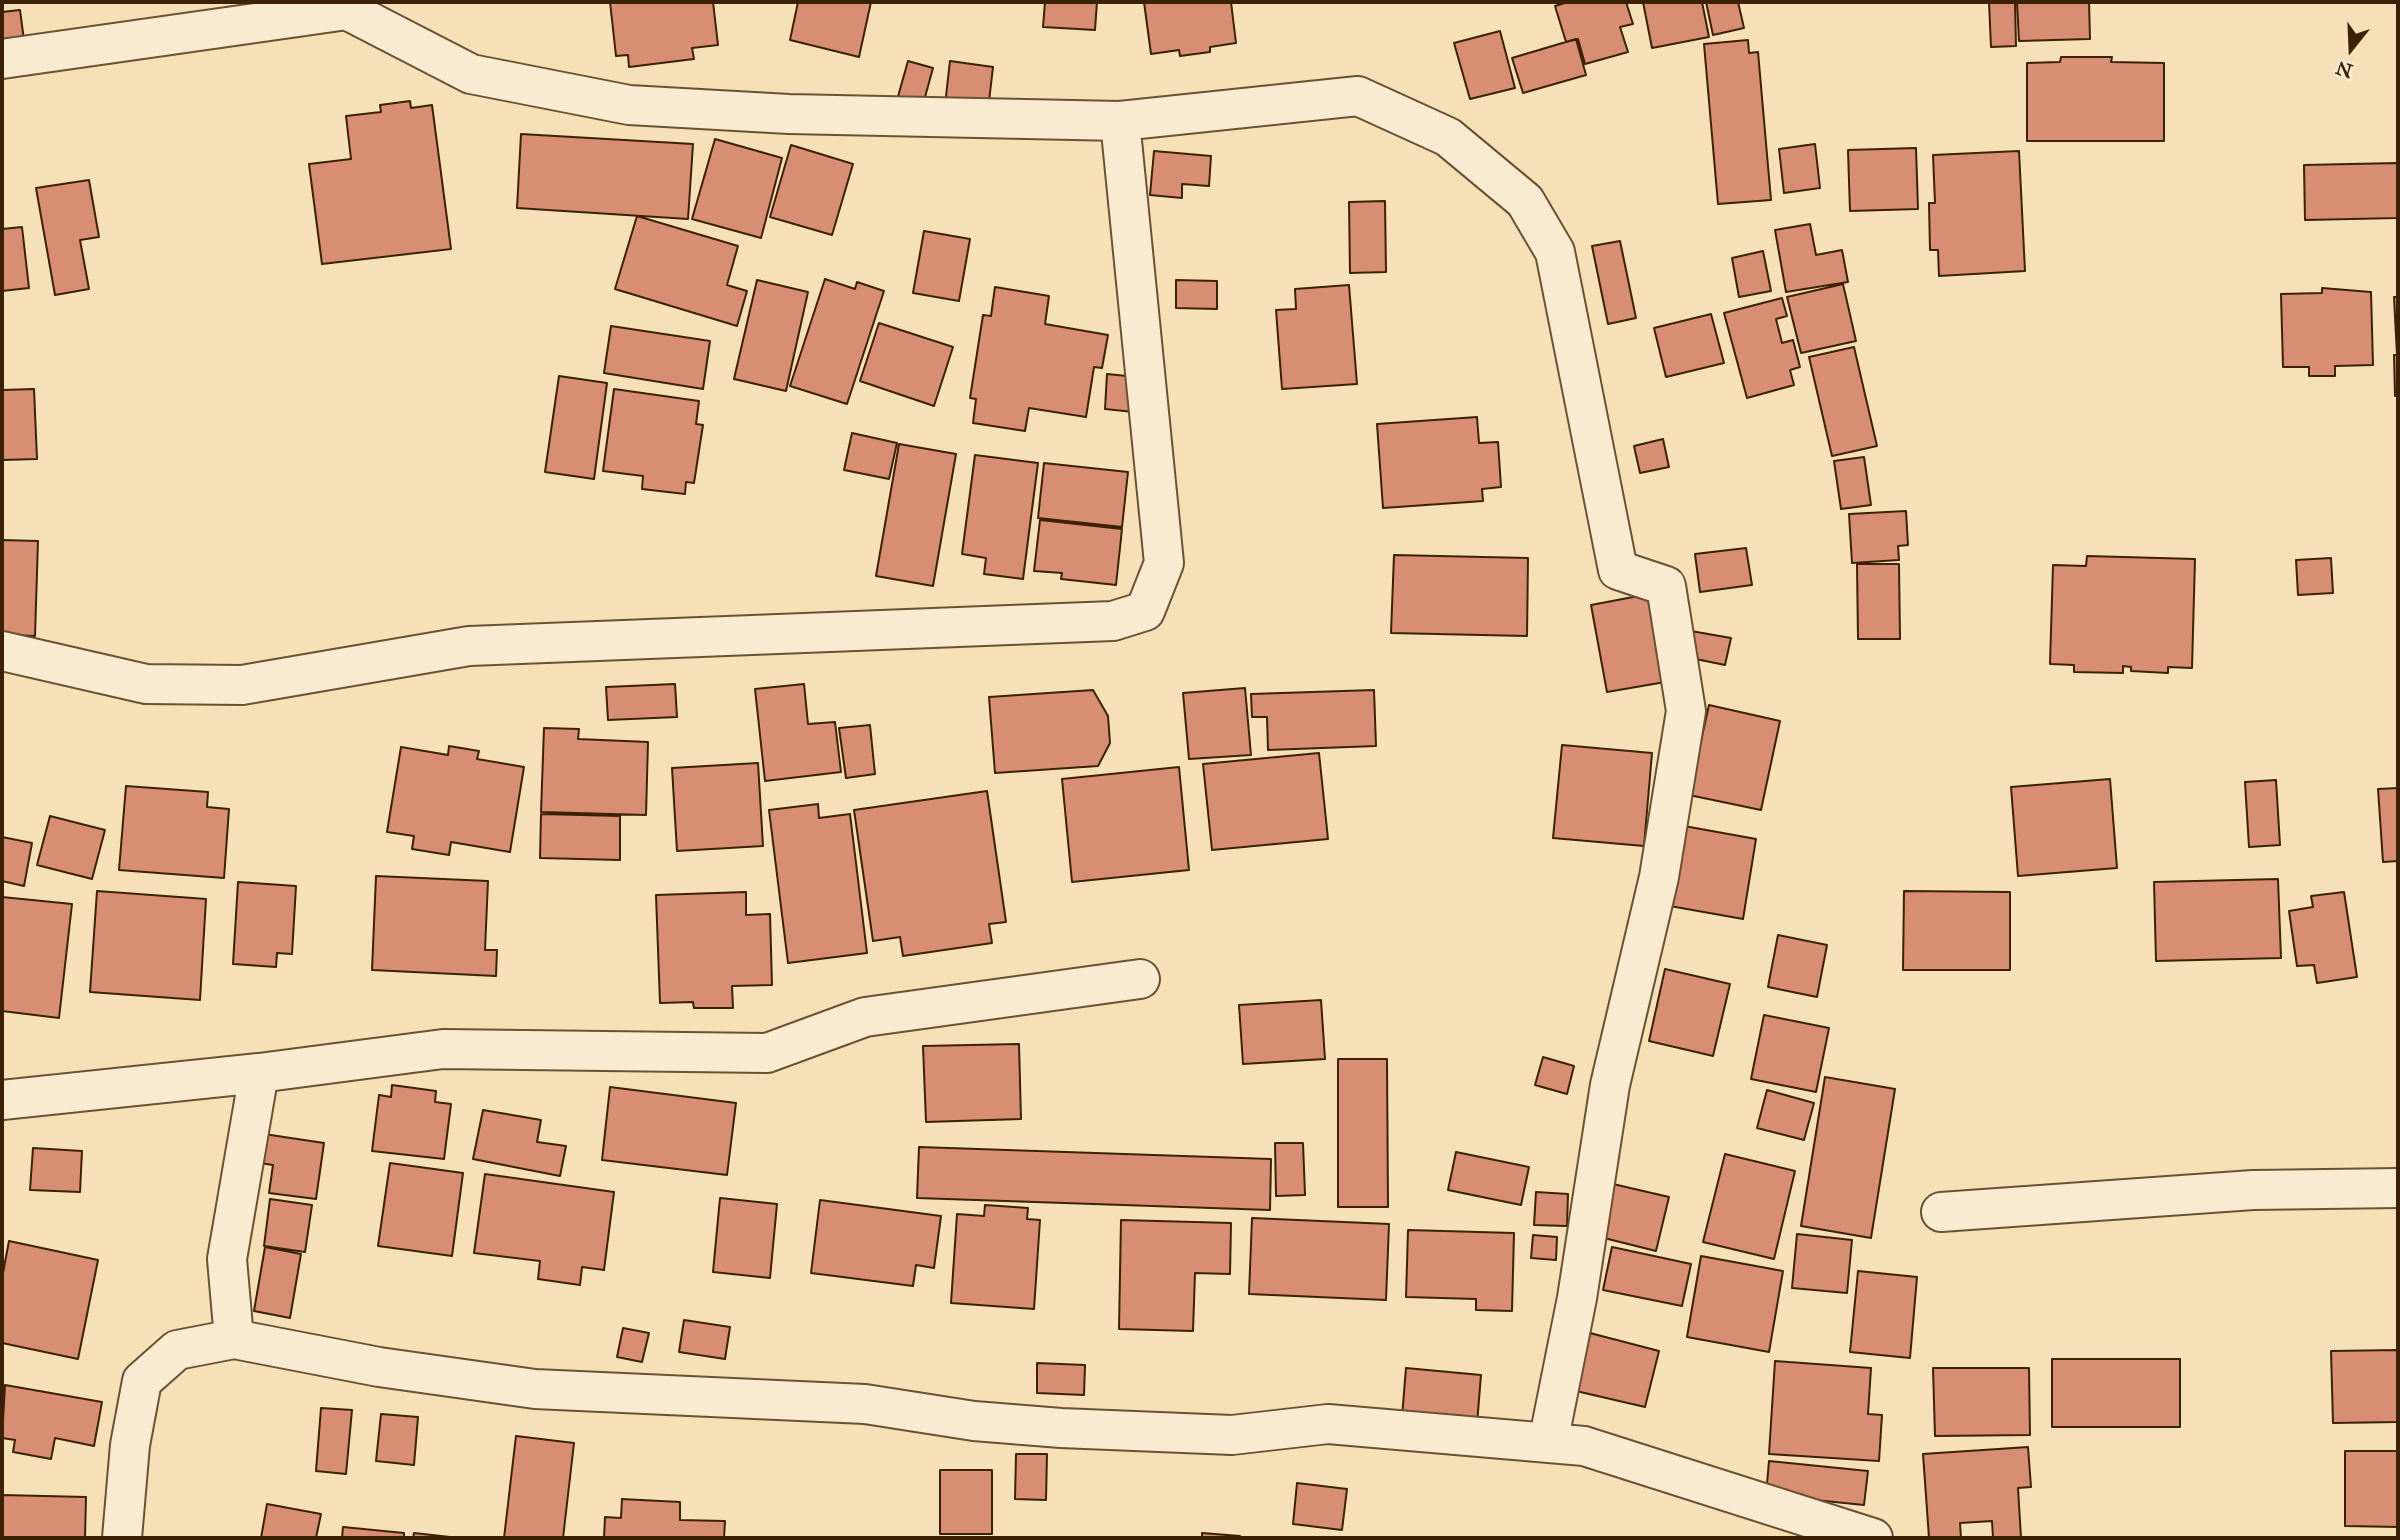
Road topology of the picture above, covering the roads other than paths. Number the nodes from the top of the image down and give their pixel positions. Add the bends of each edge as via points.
1 (348, 6) edge
2 (2, 59) edge
3 (1120, 121) junction
4 (2, 651) edge
5 (1140, 979) dead end
6 (259, 1073) junction
7 (2, 1100) edge
8 (2398, 1188) edge
9 (1941, 1212) dead end
10 (234, 1339) junction
11 (1548, 1443) junction
12 (121, 1538) edge
13 (1873, 1538) edge

1 - 2 street
1 - 3 street via 471,74 629,106
3 - 4 street via 1164,563 1145,611 1113,621 469,646 242,685 146,684
3 - 11 street via 1358,96 1448,137 1525,201 1555,253 1618,570 1665,586 1686,711 1659,877 1610,1085 1577,1298
5 - 6 street via 865,1017 767,1053 443,1049
6 - 7 street
6 - 10 street via 227,1259
8 - 9 street via 2253,1190
10 - 11 street via 379,1367 536,1389 865,1404 974,1421 1061,1428 1233,1435 1328,1424
10 - 12 street via 177,1350 142,1381
11 - 13 street via 1584,1446

